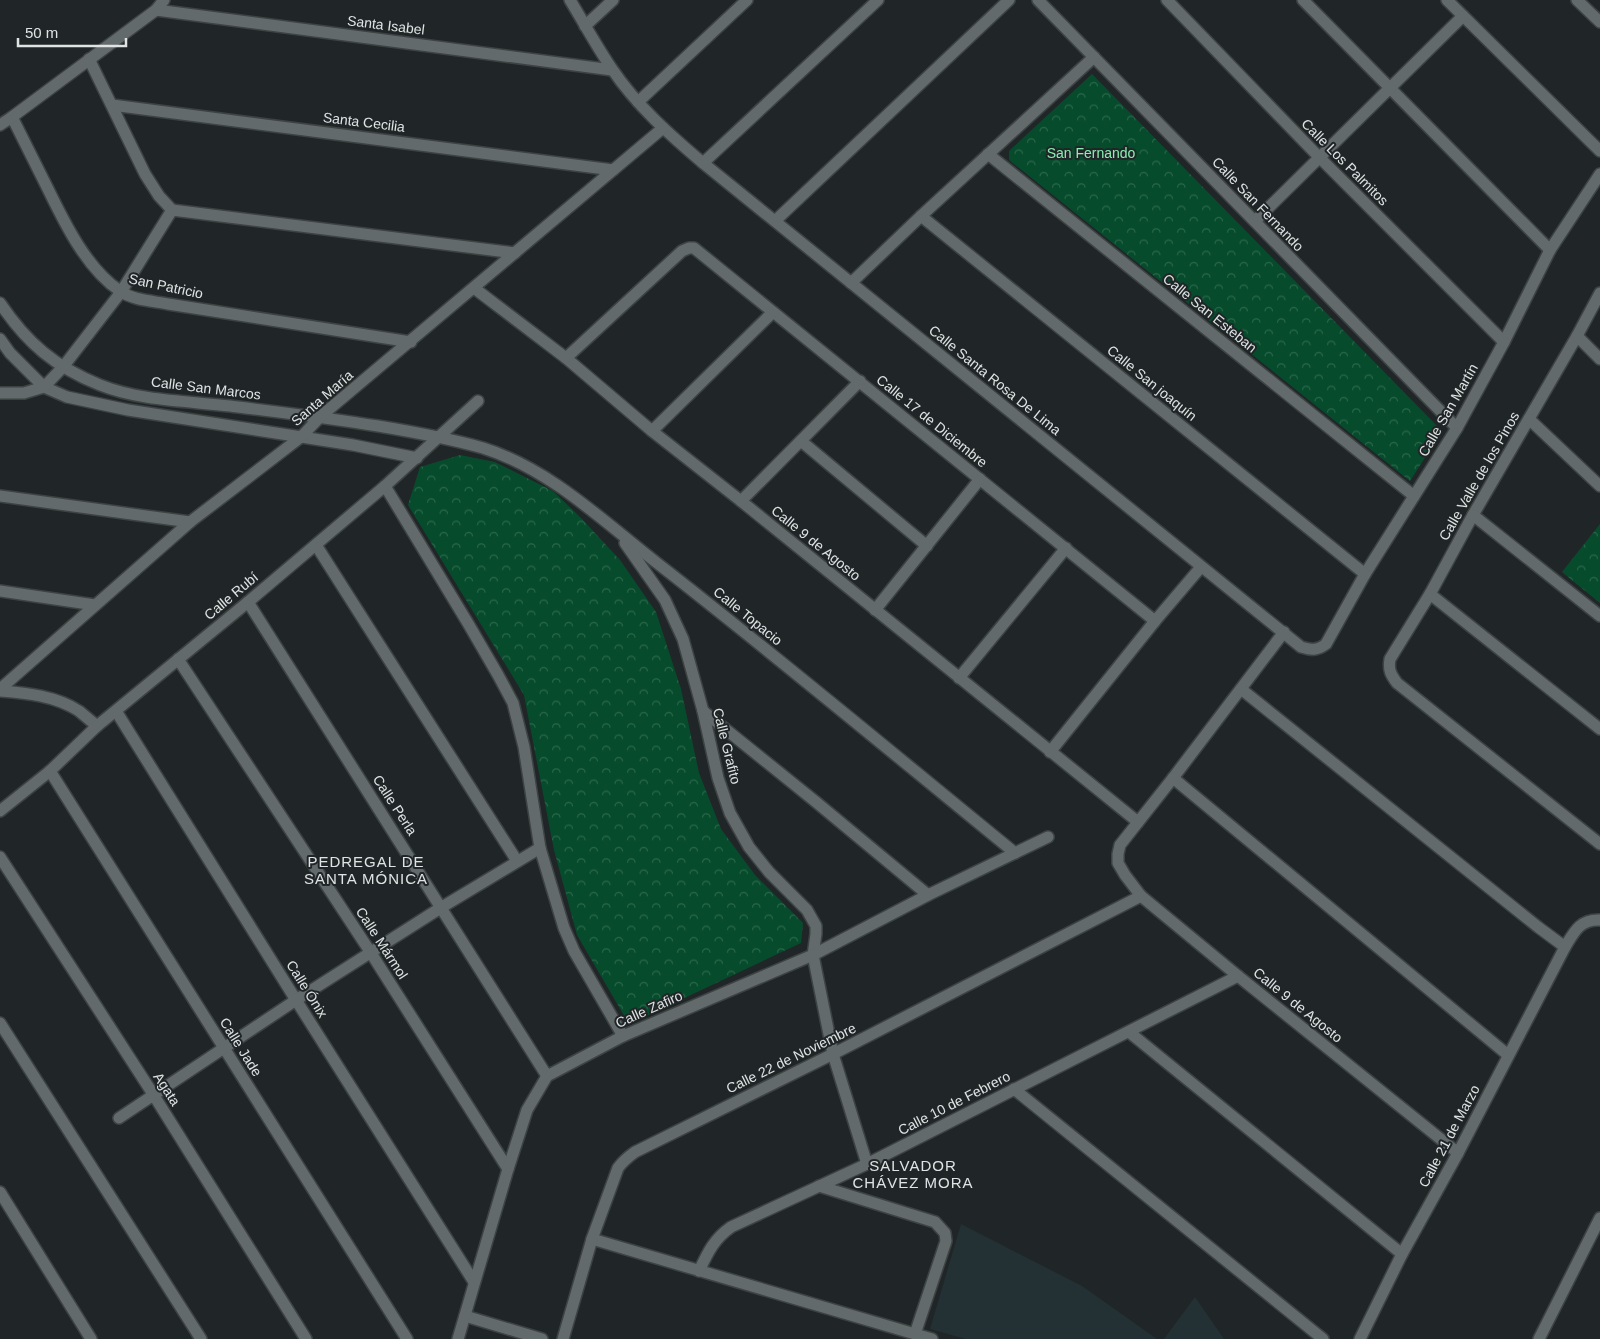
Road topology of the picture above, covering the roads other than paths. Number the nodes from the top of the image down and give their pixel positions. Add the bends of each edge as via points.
1 (164, 0) edge
2 (570, 0) edge
3 (612, 0) edge
4 (878, 0) edge
5 (1009, 0) edge
6 (1038, 0) edge
7 (1167, 0) edge
8 (1303, 0) edge
9 (1447, 0) edge
10 (1577, 0) edge
11 (739, 3) edge
12 (156, 10) junction
13 (1462, 16) junction
14 (1600, 22) edge
15 (585, 26) junction
16 (1094, 57) junction
17 (89, 59) junction
18 (612, 70) junction
19 (1390, 87) junction
20 (638, 102) junction
21 (112, 105) junction
22 (12, 118) junction
23 (0, 125) edge
24 (662, 128) junction
25 (1600, 151) edge
26 (988, 154) junction
27 (1319, 157) junction
28 (703, 163) junction
29 (613, 170) junction
30 (1600, 174) edge
31 (172, 210) junction
32 (921, 216) junction
33 (775, 221) junction
34 (1255, 221) junction
35 (1550, 250) junction
36 (515, 253) junction
37 (851, 283) junction
38 (474, 288) junction
39 (121, 292) junction
40 (1600, 293) edge
41 (0, 303) edge
42 (773, 312) junction
43 (1577, 336) junction
44 (0, 339) edge
45 (411, 342) junction
46 (1504, 342) junction
47 (566, 358) junction
48 (1600, 358) edge
49 (63, 367) junction
50 (860, 381) junction
51 (44, 386) junction
52 (0, 393) edge
53 (478, 401) dead end
54 (321, 416) junction
55 (1529, 418) junction
56 (1456, 428) junction
57 (652, 431) junction
58 (441, 436) junction
59 (301, 437) junction
60 (802, 441) junction
61 (416, 458) junction
62 (980, 479) junction
63 (385, 486) junction
64 (1600, 486) edge
65 (0, 496) edge
66 (1414, 496) junction
67 (741, 501) junction
68 (1473, 515) junction
69 (190, 522) junction
70 (618, 533) junction
71 (316, 545) junction
72 (927, 546) junction
73 (1066, 548) junction
74 (1201, 567) junction
75 (1365, 574) junction
76 (0, 591) edge
77 (1430, 594) junction
78 (248, 602) junction
79 (95, 604) junction
80 (875, 610) junction
81 (1600, 616) edge
82 (1154, 621) junction
83 (1284, 632) junction
84 (1311, 650) joint
85 (178, 659) junction
86 (958, 678) junction
87 (1241, 689) junction
88 (0, 690) edge
89 (116, 711) junction
90 (703, 711) junction
91 (98, 726) junction
92 (1600, 729) edge
93 (1050, 752) junction
94 (50, 771) junction
95 (1174, 778) junction
96 (0, 811) edge
97 (1138, 822) junction
98 (1048, 837) dead end
99 (1600, 844) edge
100 (540, 848) junction
101 (1015, 853) junction
102 (0, 857) edge
103 (517, 861) junction
104 (928, 895) junction
105 (1142, 896) junction
106 (442, 907) junction
107 (1600, 920) edge
108 (1565, 948) junction
109 (371, 953) junction
110 (812, 955) junction
111 (1238, 976) junction
112 (296, 1000) junction
113 (0, 1023) edge
114 (1130, 1032) junction
115 (623, 1036) junction
116 (225, 1049) junction
117 (834, 1054) junction
118 (1508, 1055) junction
119 (547, 1076) junction
120 (1014, 1089) junction
121 (153, 1094) junction
122 (119, 1118) dead end
123 (1458, 1153) junction
124 (867, 1164) junction
125 (508, 1169) junction
126 (819, 1186) junction
127 (0, 1192) edge
128 (1600, 1218) edge
129 (592, 1239) junction
130 (1402, 1254) junction
131 (698, 1270) junction
132 (474, 1282) junction
133 (465, 1316) junction
134 (915, 1334) junction
135 (91, 1339) edge
136 (200, 1339) edge
137 (306, 1339) edge
138 (407, 1339) edge
139 (458, 1339) edge
140 (542, 1339) edge
141 (563, 1339) edge
142 (932, 1339) edge
143 (1324, 1339) edge
144 (1360, 1339) edge
145 (1539, 1339) edge

1 - 12 street
2 - 15 street, Calle Santa Rosa De Lima
3 - 15 street
4 - 28 street
5 - 33 street
6 - 16 street, Calle San Fernando
7 - 27 street, Calle Los Palmitos
8 - 19 street
9 - 13 street
10 - 14 street
11 - 20 street
12 - 17 street
12 - 18 street, Santa Isabel
13 - 19 street
13 - 25 street
15 - 18 street, Calle Santa Rosa De Lima
16 - 26 street
16 - 34 street, Calle San Fernando
17 - 21 street
17 - 22 street
18 - 20 street, Calle Santa Rosa De Lima
19 - 27 street
19 - 35 street
20 - 24 street, Calle Santa Rosa De Lima
21 - 29 street, Santa Cecilia
21 - 31 street via 145,174
22 - 23 street
22 - 39 street, San Patricio via 78,245 100,274
24 - 28 street, Calle Santa Rosa De Lima
24 - 29 street, Santa María
26 - 32 street
26 - 66 street, Calle San Esteban
27 - 34 street
27 - 46 street, Calle Los Palmitos
28 - 33 street, Calle Santa Rosa De Lima
29 - 36 street, Santa María
30 - 35 street, Calle San Martín
31 - 36 street
31 - 39 street
32 - 37 street
32 - 75 street, Calle San joaquín
33 - 37 street, Calle Santa Rosa De Lima
34 - 56 street, Calle San Fernando
35 - 46 street, Calle San Martín
36 - 38 street, Santa María
37 - 74 street, Calle Santa Rosa De Lima
38 - 45 street, Santa María
38 - 47 street, Calle 9 de Agosto
39 - 45 street, San Patricio via 168,304
39 - 49 street
40 - 43 street, Calle Valle de los Pinos
41 - 49 street, Calle San Marcos via 34,345
42 - 47 street, Calle 17 de Diciembre via 700,252 689,248
42 - 50 street, Calle 17 de Diciembre
42 - 57 street
43 - 48 street
43 - 55 street, Calle Valle de los Pinos
44 - 51 street
45 - 54 street, Santa María
46 - 56 street, Calle San Martín
47 - 57 street, Calle 9 de Agosto
49 - 51 street
49 - 54 street, Calle San Marcos via 122,393
50 - 60 street
50 - 62 street, Calle 17 de Diciembre
51 - 52 street via 24,393
51 - 59 street via 67,397 110,407
53 - 58 street, Calle Rubí
54 - 58 street, Calle San Marcos
54 - 59 street, Santa María
55 - 64 street
55 - 68 street, Calle Valle de los Pinos
56 - 66 street, Calle San Martín
57 - 67 street, Calle 9 de Agosto
58 - 61 street, Calle Rubí
58 - 70 street, Calle Topacio via 487,449 528,467 568,493
59 - 61 street
59 - 69 street, Santa María
60 - 67 street
60 - 72 street
61 - 63 street, Calle Rubí
62 - 72 street
62 - 73 street, Calle 17 de Diciembre
63 - 71 street, Calle Rubí
63 - 100 street via 513,703 524,747
65 - 69 street
66 - 75 street, Calle San Martín
67 - 80 street, Calle 9 de Agosto
68 - 77 street, Calle Valle de los Pinos
68 - 81 street
69 - 79 street, Santa María
70 - 90 street, Calle Grafito via 665,600 682,639
70 - 101 street, Calle Topacio
71 - 78 street, Calle Rubí
71 - 103 street
72 - 80 street
73 - 82 street, Calle 17 de Diciembre
73 - 86 street
74 - 82 street
74 - 83 street, Calle Santa Rosa De Lima
75 - 84 street, Calle San Martín via 1326,644
76 - 79 street
77 - 92 street
77 - 99 street, Calle Valle de los Pinos via 1390,659 1390,674 1397,683
78 - 85 street, Calle Rubí
78 - 106 street, Calle Perla
79 - 88 street, Santa María
80 - 86 street, Calle 9 de Agosto
82 - 93 street
83 - 84 street, Calle Santa Rosa De Lima via 1301,647
83 - 87 street
85 - 89 street, Calle Rubí
85 - 109 street, Calle Mármol
86 - 93 street, Calle 9 de Agosto
87 - 95 street
87 - 108 street
88 - 91 street via 54,700 78,710
89 - 91 street, Calle Rubí
89 - 112 street, Calle Ónix
90 - 104 street
90 - 110 street, Calle Grafito via 718,778 730,813 749,847 808,910 816,926
91 - 94 street, Calle Rubí
93 - 97 street, Calle 9 de Agosto
94 - 96 street, Calle Rubí
94 - 116 street, Calle Jade
95 - 97 street
95 - 118 street
97 - 105 street, Calle 9 de Agosto via 1120,845 1118,863
98 - 101 street, Calle Zafiro
100 - 103 street
100 - 115 street via 574,951
101 - 104 street, Calle Zafiro
102 - 121 street, Agata
103 - 106 street
104 - 110 street, Calle Zafiro
105 - 111 street, Calle 9 de Agosto
105 - 117 street, Calle 22 de Noviembre
106 - 109 street
106 - 119 street, Calle Perla
107 - 108 street via 1591,920 1578,927
108 - 118 street, Calle 21 de Marzo
109 - 112 street
109 - 125 street, Calle Mármol
110 - 115 street, Calle Zafiro
110 - 117 street
111 - 114 street, Calle 10 de Febrero
111 - 123 street, Calle 9 de Agosto
112 - 116 street
112 - 132 street, Calle Ónix
113 - 136 street
114 - 120 street, Calle 10 de Febrero
114 - 130 street
115 - 119 street, Calle Zafiro
116 - 121 street
116 - 138 street, Calle Jade
117 - 124 street
117 - 129 street, Calle 22 de Noviembre via 629,1156 618,1168
118 - 123 street, Calle 21 de Marzo
119 - 125 street via 527,1110
120 - 124 street, Calle 10 de Febrero
120 - 143 street
121 - 122 street
121 - 137 street, Agata
123 - 130 street, Calle 21 de Marzo
124 - 126 street, Calle 10 de Febrero
125 - 132 street
126 - 131 street, Calle 10 de Febrero via 731,1226 713,1244
126 - 134 street via 935,1222 945,1233 946,1242
127 - 135 street
128 - 145 street
129 - 131 street
129 - 141 street, Calle 22 de Noviembre
130 - 144 street, Calle 21 de Marzo
131 - 134 street
132 - 133 street
133 - 139 street
133 - 140 street
134 - 142 street

